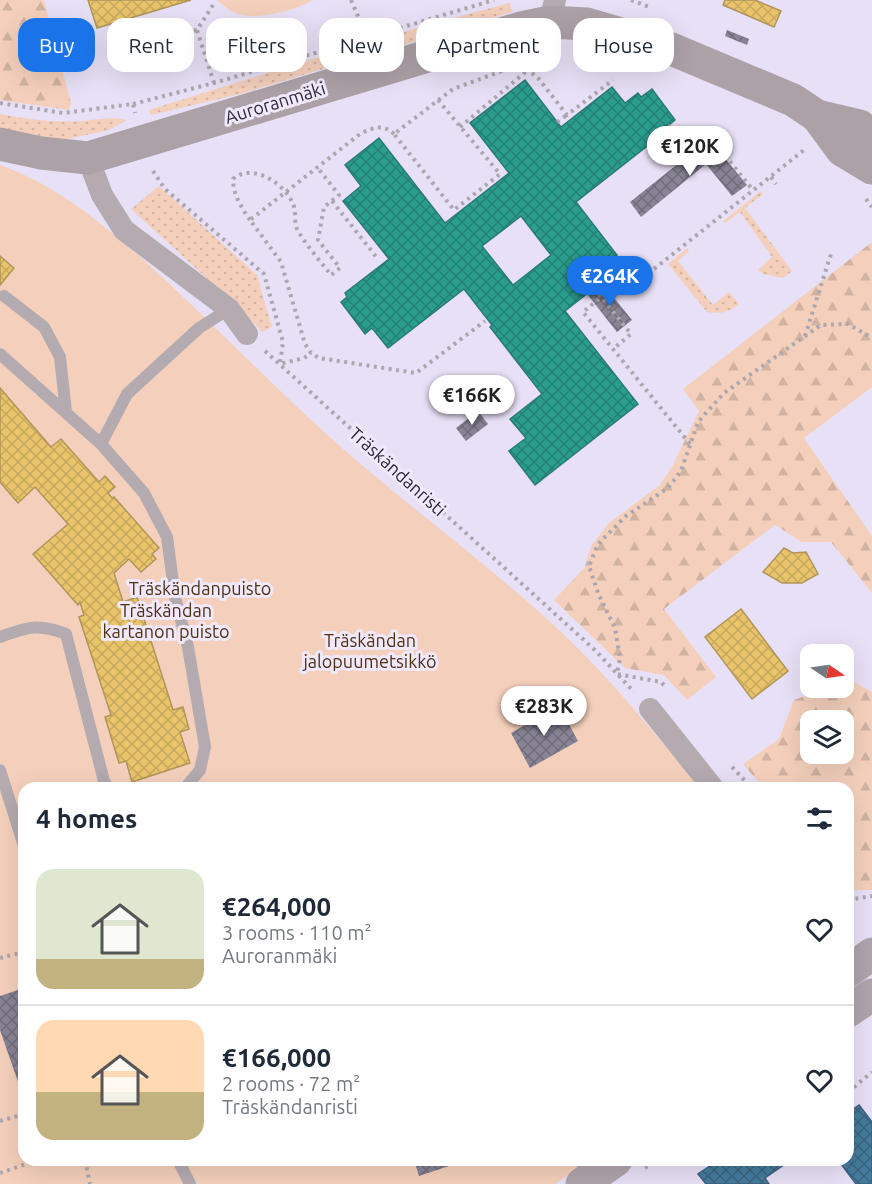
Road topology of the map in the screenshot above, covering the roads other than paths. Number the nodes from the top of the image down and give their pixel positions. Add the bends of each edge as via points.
1 (552, 11) edge
2 (813, 131) junction
3 (0, 144) edge
4 (872, 144) edge
5 (88, 158) junction
6 (872, 168) edge
7 (4, 296) dead end
8 (229, 309) junction
9 (247, 334) road end
10 (0, 354) edge
11 (66, 412) junction
12 (101, 444) junction
13 (0, 636) edge
14 (650, 709) road end
15 (0, 770) edge
16 (105, 782) edge
17 (190, 782) edge
18 (708, 782) edge
19 (18, 827) edge
20 (872, 995) edge
21 (854, 1007) edge
22 (181, 1166) edge
23 (608, 1166) edge
24 (190, 1184) edge
25 (582, 1184) edge

1 - 2 main road, Auroranmäki via 669,48 793,100
1 - 5 main road, Auroranmäki via 499,34
2 - 4 main road, Auroranmäki via 860,126
2 - 6 main road, Auroranmäki
3 - 5 main road, Auroranmäki
5 - 8 street via 102,195 123,230
7 - 11 lane via 44,327 60,357
8 - 9 street
8 - 12 lane via 199,328 127,394
10 - 11 lane
11 - 12 lane
12 - 17 lane via 144,493 167,537 205,747 200,770
13 - 16 lane via 27,627 49,627 66,634
14 - 18 street
15 - 19 lane
20 - 21 main road
22 - 24 lane
23 - 25 main road

